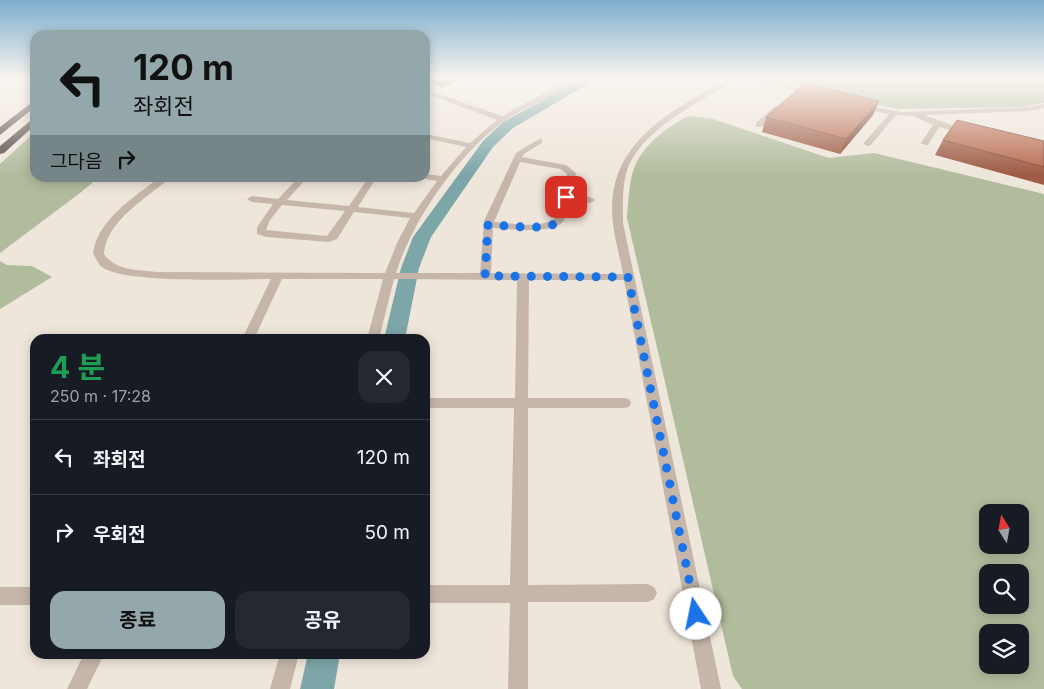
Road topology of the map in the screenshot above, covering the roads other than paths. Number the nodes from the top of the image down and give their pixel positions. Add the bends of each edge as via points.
1 (26, 110) edge
2 (478, 110) edge
3 (518, 110) edge
4 (682, 110) edge
5 (774, 110) edge
6 (885, 110) edge
7 (1002, 110) edge
8 (894, 112) junction
9 (914, 114) junction
10 (502, 119) junction
11 (30, 124) edge
12 (937, 124) junction
13 (759, 125) dead end
14 (0, 132) edge
15 (980, 136) edge
16 (430, 137) edge
17 (539, 141) dead end
18 (925, 143) dead end
19 (867, 144) dead end
20 (473, 146) junction
21 (0, 151) edge
22 (518, 159) junction
23 (430, 177) edge
24 (444, 179) junction
25 (159, 182) edge
26 (299, 182) edge
27 (369, 182) edge
28 (566, 197) junction
29 (252, 199) dead end
30 (590, 200) dead end
31 (281, 202) junction
32 (350, 209) junction
33 (418, 216) junction
34 (488, 225) junction
35 (394, 275) junction
36 (278, 276) junction
37 (485, 276) junction
38 (523, 276) junction
39 (628, 277) junction
40 (250, 334) edge
41 (375, 334) edge
42 (624, 402) dead end
43 (430, 403) edge
44 (522, 403) junction
45 (519, 593) junction
46 (648, 593) dead end
47 (430, 594) edge
48 (0, 596) edge
49 (30, 596) edge
50 (92, 659) edge
51 (288, 659) edge
52 (77, 689) edge
53 (280, 689) edge
54 (518, 689) edge
55 (711, 689) edge

1 - 14 highway
2 - 10 street
3 - 10 street
4 - 39 street via 657,126 638,145 622,172 618,223
5 - 13 street
6 - 8 street
7 - 9 street
8 - 9 street
8 - 19 street
9 - 12 street
10 - 20 street
11 - 21 highway
12 - 15 street
12 - 18 street
16 - 20 street
17 - 22 street via 524,149
20 - 24 street
22 - 28 street via 569,170 572,176
22 - 34 street
23 - 24 street
24 - 33 street
25 - 36 street via 106,229 98,247 98,256 104,263 113,268 158,275
26 - 31 street
27 - 32 street
28 - 30 street
28 - 34 street via 555,224 540,227
29 - 31 street
31 - 32 street
31 - 32 street via 261,225 261,232 333,238
32 - 33 street
33 - 35 street via 408,230
34 - 37 street
35 - 36 street
35 - 37 street
35 - 41 street
36 - 40 street
37 - 38 street
38 - 39 street
38 - 44 street
39 - 55 street
42 - 44 street
43 - 44 street
44 - 45 street
45 - 46 street
45 - 47 street
45 - 54 street
48 - 49 street
50 - 52 street
51 - 53 street

